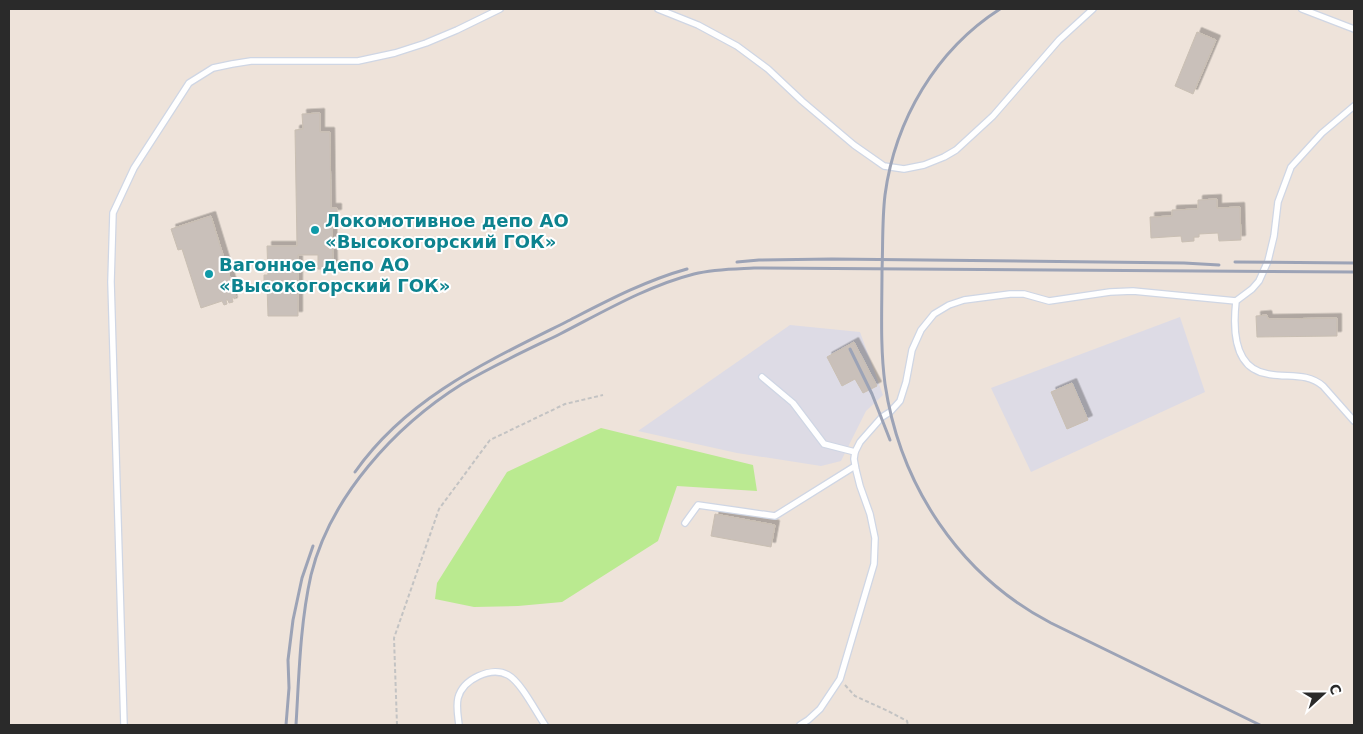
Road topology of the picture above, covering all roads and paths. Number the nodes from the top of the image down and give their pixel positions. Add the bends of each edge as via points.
1 (500, 9) edge
2 (658, 9) edge
3 (1092, 9) edge
4 (1302, 9) edge
5 (1354, 29) edge
6 (1354, 106) edge
7 (1236, 301) junction
8 (762, 377) dead end
9 (603, 395) dead end
10 (1354, 421) edge
11 (855, 452) junction
12 (855, 466) junction
13 (686, 523) dead end
14 (840, 679) junction
15 (124, 725) edge
16 (397, 725) edge
17 (459, 725) edge
18 (544, 725) edge
19 (800, 725) edge
20 (908, 725) edge

1 - 15 lane via 426,43 358,61 252,61 212,68 189,83 134,168 114,213 111,282
2 - 3 lane via 737,46 854,145 884,166 904,168 924,165 956,150 993,116 1058,40
4 - 5 lane
6 - 7 lane via 1322,133 1291,167 1278,202 1268,262 1259,281
7 - 10 lane via 1235,334 1243,359 1251,368 1268,374 1318,381
7 - 11 lane via 1134,291 1049,301 1010,294 949,305 934,314 921,330 912,350 900,401 882,417
8 - 11 lane via 793,403 824,444
9 - 16 path via 565,404 490,440 439,509 394,638
11 - 12 lane
12 - 13 lane via 774,516 698,505
12 - 14 lane via 875,538 874,564
14 - 19 lane via 820,709
14 - 20 path via 855,696 907,721
17 - 18 lane via 458,696 463,688 472,679 496,671 518,684

